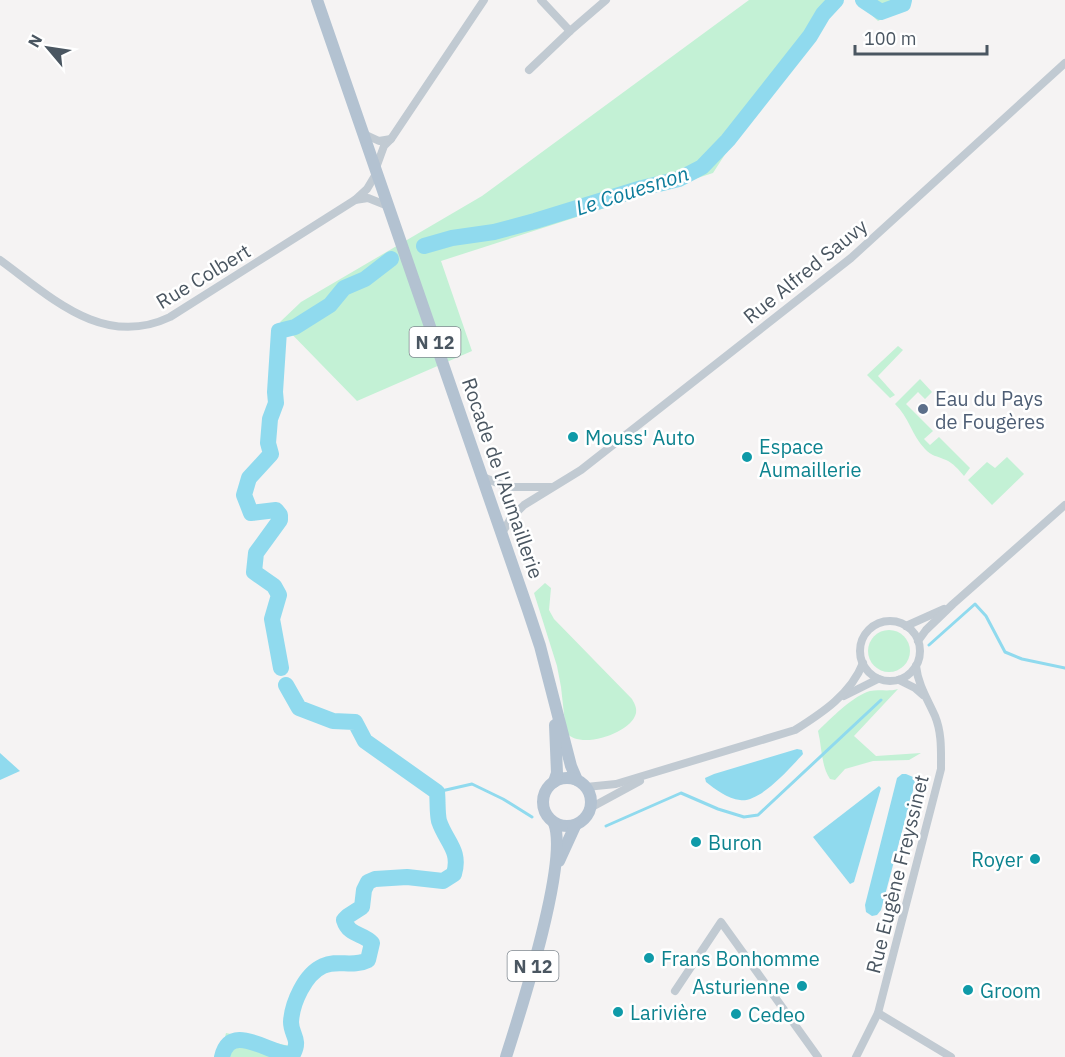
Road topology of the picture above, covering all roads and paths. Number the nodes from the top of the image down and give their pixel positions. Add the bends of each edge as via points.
1 (317, 0) edge
2 (484, 0) edge
3 (541, 0) edge
4 (606, 0) edge
5 (570, 31) junction
6 (1065, 63) edge
7 (529, 70) dead end
8 (364, 134) junction
9 (391, 139) junction
10 (376, 170) junction
11 (355, 200) junction
12 (388, 206) junction
13 (0, 260) edge
14 (483, 477) junction
15 (552, 487) junction
16 (1065, 506) edge
17 (502, 533) junction
18 (953, 604) junction
19 (906, 626) junction
20 (918, 641) junction
21 (863, 663) junction
22 (916, 666) junction
23 (878, 678) junction
24 (899, 680) junction
25 (925, 696) junction
26 (553, 697) junction
27 (838, 699) junction
28 (649, 775) junction
29 (554, 782) junction
30 (581, 783) junction
31 (592, 807) junction
32 (554, 823) junction
33 (576, 826) junction
34 (554, 873) junction
35 (675, 991) dead end
36 (878, 1013) junction
37 (506, 1057) edge
38 (818, 1057) edge
39 (856, 1057) edge
40 (951, 1057) edge

1 - 8 main road, Rocade de l'Aumaillerie / N 12
2 - 9 street, Rue Colbert
3 - 5 street
4 - 5 street
5 - 7 street
6 - 15 street, Rue Alfred Sauvy via 850,258 581,470
8 - 9 street via 379,141
8 - 10 main road, Rocade de l'Aumaillerie / N 12
9 - 10 street, Rue Colbert via 384,146
10 - 11 street, Rue Colbert via 367,189
10 - 12 main road, Rocade de l'Aumaillerie / N 12
11 - 12 street via 368,198
11 - 13 street, Rue Colbert via 170,317 137,327 107,325 73,312
12 - 14 main road, Rocade de l'Aumaillerie / N 12
14 - 15 street via 507,487
14 - 17 main road, Rocade de l'Aumaillerie / N 12
15 - 17 street, Rue Alfred Sauvy via 524,505
16 - 18 street
17 - 26 main road, Rocade de l'Aumaillerie / N 12
18 - 19 street
18 - 20 street
19 - 20 street
19 - 21 street via 888,622 870,629 861,646
20 - 22 street via 920,654
21 - 23 street
21 - 27 street via 854,682
22 - 24 street
22 - 25 street, Rue Eugène Freyssinet
23 - 24 street
23 - 27 street
24 - 25 street
25 - 36 street, Rue Eugène Freyssinet via 939,728 940,769
26 - 29 main road, Rocade de l'Aumaillerie / N 12 via 557,765
26 - 30 main road, Rocade de l'Aumaillerie / N 12 via 571,766
27 - 28 street via 795,730
28 - 30 street via 616,784
28 - 31 street
29 - 30 main road via 565,778
29 - 32 main road via 543,802 544,811
30 - 31 main road via 590,793
31 - 33 main road
32 - 33 main road
32 - 34 main road, N 12
33 - 34 main road, N 12
34 - 37 main road, N 12 via 527,993
35 - 38 street via 721,922
36 - 39 street, Rue Eugène Freyssinet
36 - 40 street

